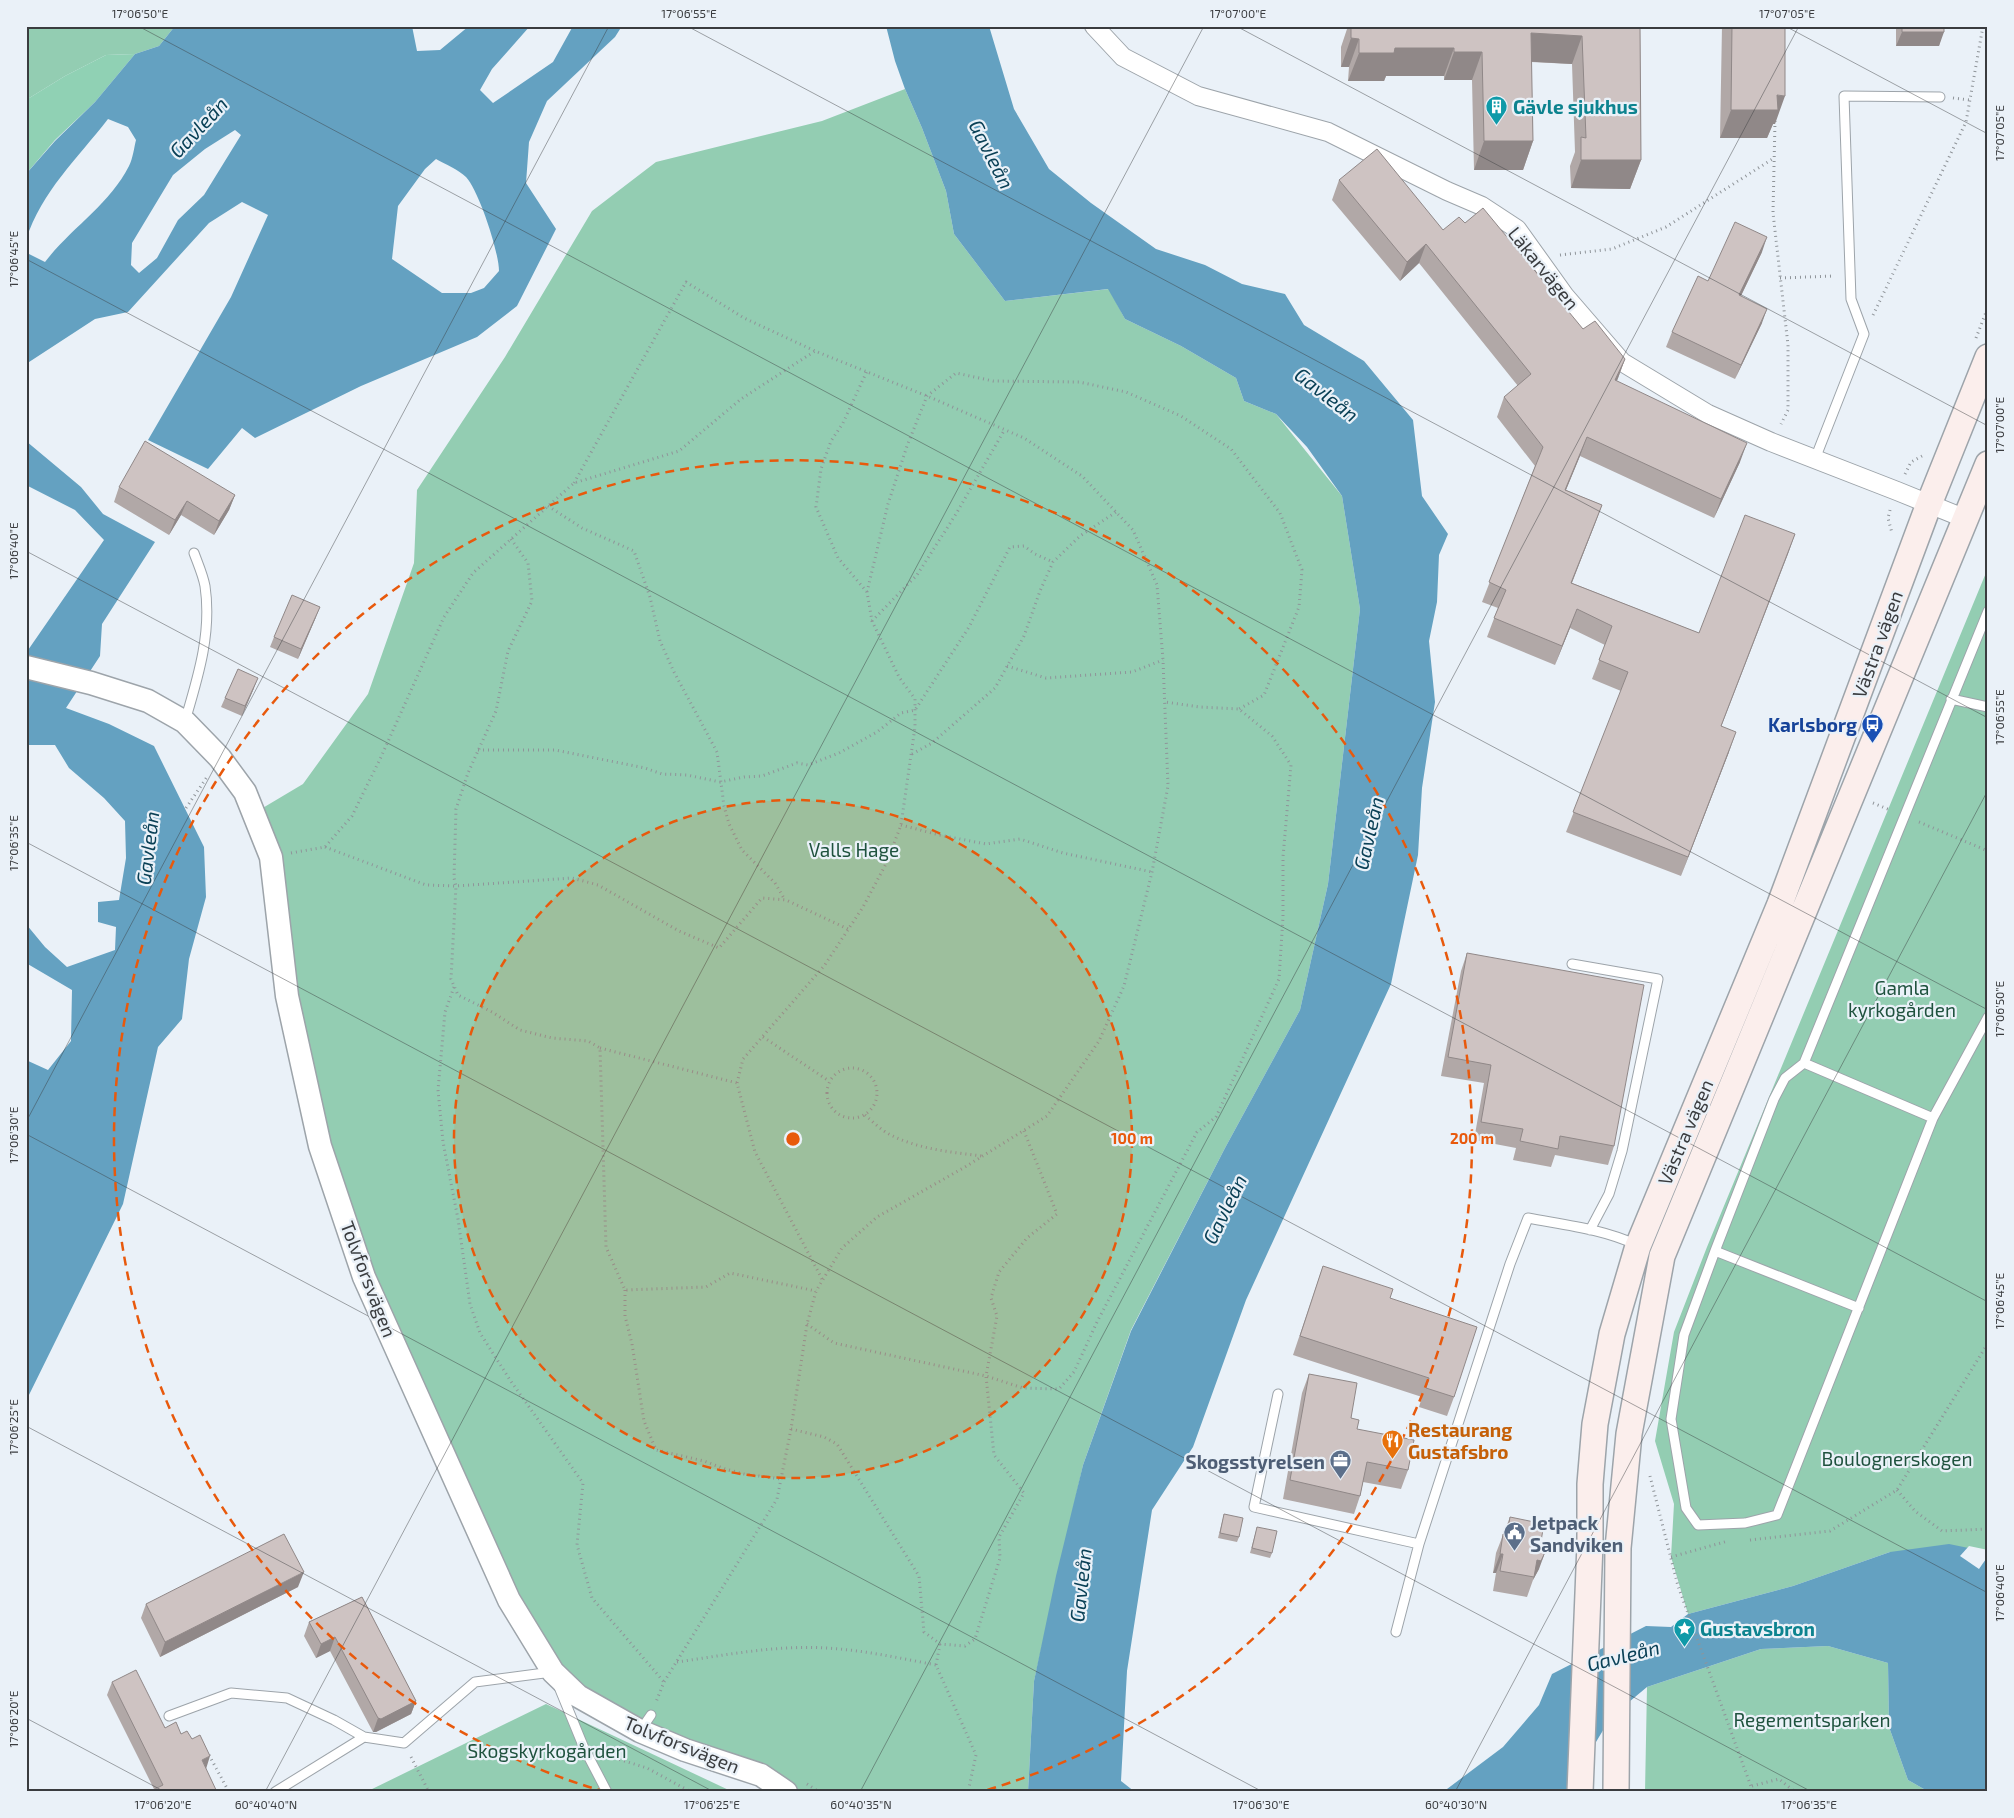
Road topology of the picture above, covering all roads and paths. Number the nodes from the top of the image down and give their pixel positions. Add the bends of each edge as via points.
1 (1094, 26) edge
2 (1983, 26) edge
3 (1940, 97) dead end
4 (1775, 120) edge
5 (1774, 158) junction
6 (1537, 258) junction
7 (1850, 276) junction
8 (1780, 278) junction
9 (1864, 334) junction
10 (815, 351) junction
11 (1988, 357) edge
12 (867, 371) junction
13 (927, 396) junction
14 (1005, 429) junction
15 (1771, 442) junction
16 (1815, 459) junction
17 (1988, 464) edge
18 (574, 483) junction
19 (1929, 504) junction
20 (548, 506) junction
21 (1116, 512) junction
22 (1966, 520) junction
23 (511, 539) junction
24 (194, 553) dead end
25 (1053, 562) junction
26 (867, 592) junction
27 (1988, 611) edge
28 (872, 621) junction
29 (1163, 660) junction
30 (1007, 666) junction
31 (26, 667) edge
32 (1951, 699) junction
33 (1165, 702) junction
34 (1988, 707) edge
35 (1239, 708) junction
36 (915, 710) junction
37 (185, 722) junction
38 (478, 750) junction
39 (911, 755) junction
40 (220, 758) junction
41 (720, 782) junction
42 (1875, 794) dead end
43 (1872, 803) dead end
44 (186, 808) dead end
45 (1905, 816) junction
46 (901, 825) junction
47 (325, 847) junction
48 (1988, 851) edge
49 (271, 857) junction
50 (1152, 872) junction
51 (456, 886) junction
52 (786, 900) junction
53 (848, 929) junction
54 (1572, 964) dead end
55 (454, 987) junction
56 (1988, 1017) edge
57 (763, 1037) junction
58 (600, 1048) junction
59 (1804, 1063) junction
60 (829, 1081) junction
61 (737, 1083) junction
62 (865, 1115) junction
63 (1933, 1118) junction
64 (1024, 1131) junction
65 (983, 1156) junction
66 (1590, 1230) junction
67 (1650, 1251) junction
68 (1715, 1251) junction
69 (822, 1279) junction
70 (625, 1290) junction
71 (816, 1291) junction
72 (1859, 1308) junction
73 (807, 1324) junction
74 (1988, 1343) edge
75 (986, 1376) junction
76 (1278, 1394) dead end
77 (791, 1429) junction
78 (1650, 1474) dead end
79 (781, 1479) junction
80 (1897, 1490) junction
81 (1988, 1529) edge
82 (1748, 1540) dead end
83 (1728, 1541) dead end
84 (1419, 1544) junction
85 (1671, 1557) junction
86 (1396, 1632) dead end
87 (940, 1644) junction
88 (676, 1662) junction
89 (936, 1666) junction
90 (553, 1672) junction
91 (664, 1682) junction
92 (168, 1716) dead end
93 (645, 1723) junction
94 (364, 1737) junction
95 (404, 1743) junction
96 (584, 1748) junction
97 (207, 1752) edge
98 (794, 1786) edge
99 (1752, 1786) junction
100 (229, 1792) edge
101 (275, 1792) edge
102 (429, 1792) edge
103 (607, 1792) edge
104 (691, 1792) edge
105 (819, 1792) edge
106 (968, 1792) edge
107 (1580, 1792) edge
108 (1616, 1792) edge
109 (1753, 1792) edge
110 (1795, 1792) edge

1 - 6 street, Läkarvägen via 1123,57 1198,96 1328,132 1482,206 1517,230
2 - 9 path via 1966,122
3 - 7 lane via 1844,96
4 - 5 path
5 - 6 path via 1666,228 1612,249
5 - 8 path via 1773,213
6 - 15 street, Läkarvägen via 1622,362 1708,414
7 - 8 path
7 - 9 lane via 1851,299
8 - 15 path via 1788,345 1788,410
9 - 16 lane
10 - 12 path
10 - 18 path via 741,399 679,451
10 - 18 path via 744,318 686,282
11 - 19 main road, Västra vägen
12 - 13 path
12 - 26 path via 831,441 821,469 816,507 838,558
13 - 14 path
13 - 26 path via 888,504
13 - 35 path via 956,374 993,381 1079,382 1126,392 1181,416 1231,449 1280,513 1302,570 1299,607 1264,695
14 - 21 path via 1082,476
14 - 28 path via 917,575
15 - 16 street, Läkarvägen
16 - 19 street, Läkarvägen
17 - 22 main road, Västra vägen
18 - 20 path
19 - 22 street
19 - 67 main road, Västra vägen
20 - 23 path
20 - 41 path via 582,528 634,551 650,597 660,641 717,752
21 - 25 path via 1080,536
21 - 29 path via 1133,530 1157,584
22 - 67 main road, Västra vägen
23 - 38 path via 528,563 532,601 508,651 496,711
23 - 47 path via 473,573 444,617 352,816
24 - 37 lane via 205,585 207,621 204,653
25 - 30 path via 1024,636
25 - 36 path via 1024,546 1010,547 969,627
26 - 28 path
27 - 32 lane
28 - 36 path via 899,677 915,700
29 - 30 path via 1132,672 1046,678
29 - 33 path
30 - 39 path via 995,688 932,742
31 - 37 street, Tolvforsvägen via 148,701
32 - 34 lane
32 - 45 lane
33 - 35 path
33 - 50 path via 1168,786
35 - 75 path via 1272,736 1291,765 1283,857 1279,979 1216,1117 1197,1132 1074,1372 1059,1389 1023,1388
36 - 39 path
36 - 41 path via 901,714 839,753 808,765 798,763 762,776
37 - 40 street, Tolvforsvägen
38 - 41 path via 555,750 662,774 687,774
38 - 51 path via 456,809
39 - 46 path
40 - 44 path
40 - 49 street, Tolvforsvägen via 244,792
41 - 52 path via 729,824 742,850
42 - 43 path
45 - 48 path
45 - 59 lane
46 - 50 path via 986,844 1020,839 1063,853
46 - 53 path via 887,862
47 - 49 path
47 - 51 path via 426,885
49 - 90 street, Tolvforsvägen via 288,996 318,1137 364,1277 509,1600
50 - 64 path via 1124,986 1100,1041 1047,1116
51 - 52 path via 572,878 598,885 679,931 719,948 762,898
51 - 55 path via 451,979
52 - 53 path
53 - 57 path via 824,966
54 - 66 lane via 1658,979 1622,1151 1609,1194
55 - 58 path via 458,995 520,1030 552,1038 588,1041
55 - 91 path via 446,1012 438,1090 443,1142 470,1304 485,1341 583,1483 577,1545 592,1598
56 - 63 lane
57 - 60 path
57 - 61 path via 743,1058
58 - 61 path
58 - 70 path via 606,1247
59 - 63 lane
59 - 68 lane via 1785,1078 1774,1099
60 - 62 path via 826,1097 834,1112 849,1119
60 - 62 path via 842,1070 850,1068 872,1078 876,1086 876,1102
61 - 69 path via 755,1152
62 - 65 path via 886,1132 907,1142
63 - 72 lane
64 - 65 path
64 - 75 path via 1056,1214 1027,1238 999,1272 991,1298 997,1316
65 - 69 path via 878,1217 842,1248
66 - 67 lane via 1621,1238
66 - 84 lane via 1528,1218
67 - 107 main road, Västra vägen via 1612,1334 1595,1424 1590,1484
67 - 108 main road, Västra vägen via 1618,1548
68 - 72 lane
68 - 72 lane via 1684,1335 1671,1418 1686,1508 1698,1524 1745,1523 1778,1515
69 - 71 path
70 - 71 path via 706,1287 730,1273
70 - 79 path via 625,1316 644,1421 656,1450 744,1474
71 - 73 path
73 - 75 path via 834,1344
73 - 77 path
74 - 80 path
75 - 87 path via 994,1455 1024,1493 999,1537 1000,1558 975,1639 965,1646
76 - 84 lane via 1254,1507
77 - 79 path
77 - 87 path via 824,1437 837,1444 919,1576 924,1632
78 - 85 path
79 - 88 path via 777,1499
80 - 81 path via 1915,1511 1942,1531
80 - 82 path via 1830,1531
83 - 85 path
84 - 86 lane
85 - 99 path via 1678,1586
87 - 89 path
88 - 89 path via 766,1649 824,1648 887,1655
88 - 91 path
89 - 106 path via 976,1755
90 - 93 street, Tolvforsvägen via 578,1696
90 - 95 lane via 476,1682
90 - 96 lane
91 - 93 path
92 - 94 lane via 231,1693 287,1698
93 - 98 street, Tolvforsvägen via 685,1750
94 - 95 lane
94 - 101 lane
95 - 102 path
96 - 103 lane
96 - 104 path via 646,1768
97 - 100 path
98 - 105 path
99 - 109 path
99 - 110 path via 1779,1779

